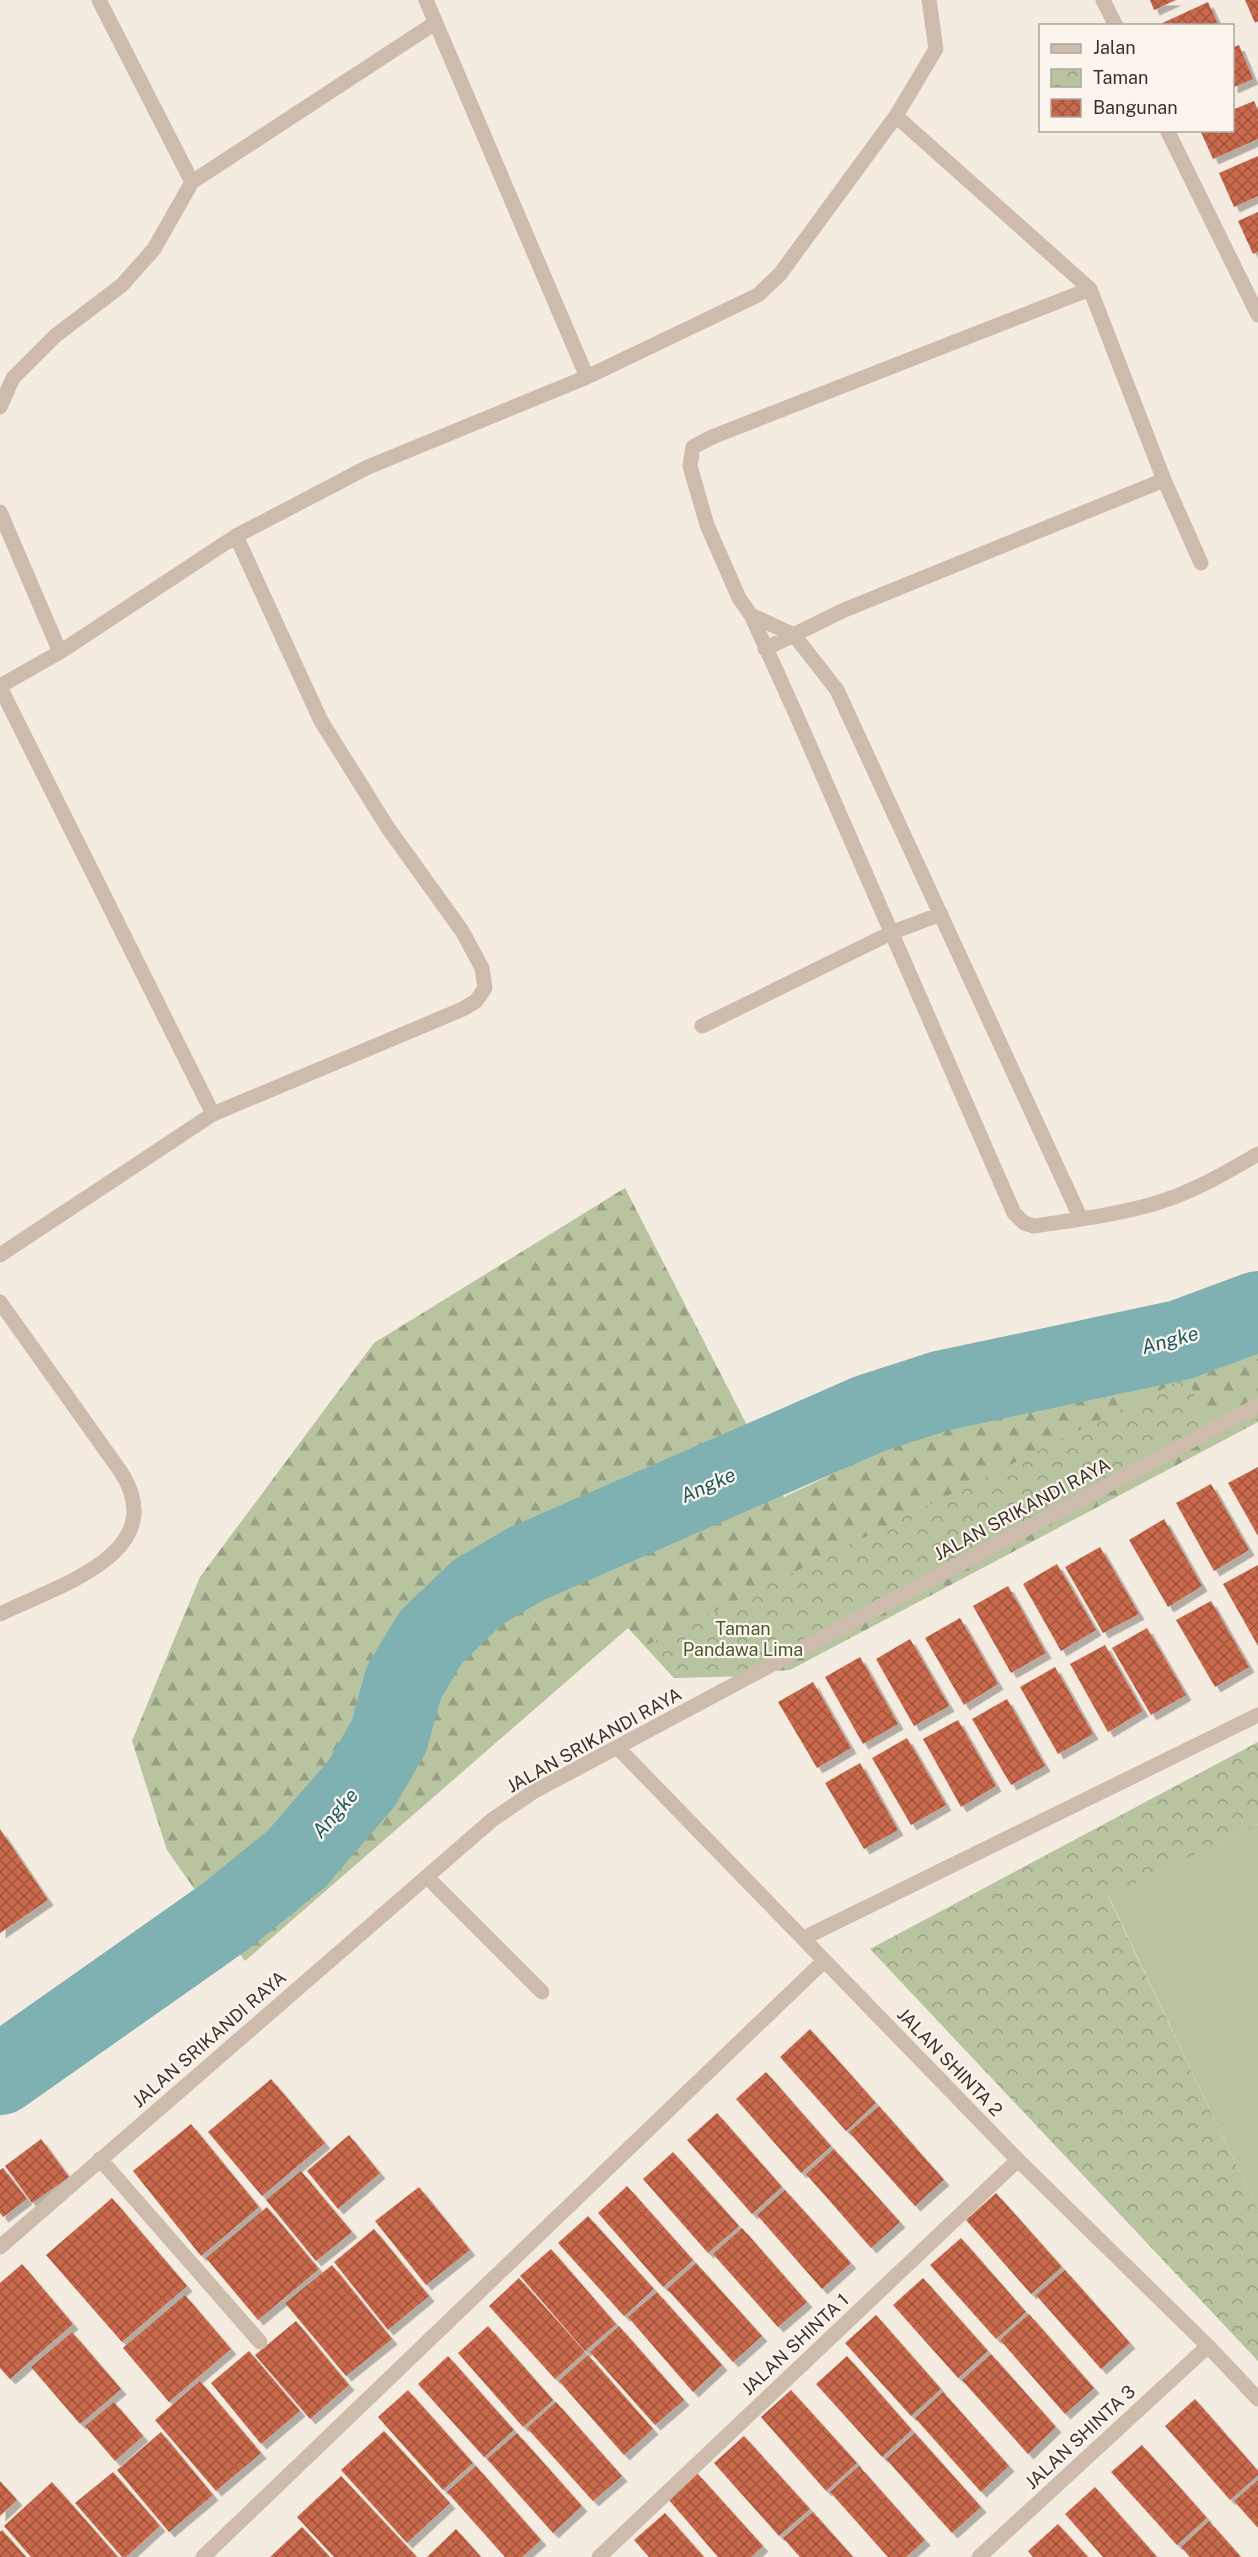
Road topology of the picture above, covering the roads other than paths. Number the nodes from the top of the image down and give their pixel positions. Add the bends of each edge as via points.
1 (99, 0) edge
2 (426, 0) edge
3 (929, 0) edge
4 (1103, 0) edge
5 (435, 23) junction
6 (1115, 24) edge
7 (896, 116) junction
8 (1168, 132) edge
9 (192, 182) junction
10 (1090, 289) junction
11 (1258, 315) edge
12 (586, 377) junction
13 (0, 407) edge
14 (1164, 480) junction
15 (0, 512) edge
16 (236, 536) junction
17 (1201, 563) dead end
18 (751, 615) junction
19 (794, 635) junction
20 (765, 649) junction
21 (60, 652) junction
22 (0, 687) edge
23 (941, 914) junction
24 (893, 932) junction
25 (702, 1026) dead end
26 (213, 1114) junction
27 (1258, 1154) edge
28 (1081, 1219) junction
29 (0, 1255) edge
30 (0, 1302) edge
31 (1258, 1405) edge
32 (0, 1614) edge
33 (1258, 1715) edge
34 (618, 1748) junction
35 (426, 1877) junction
36 (804, 1938) junction
37 (824, 1961) junction
38 (542, 1992) dead end
39 (100, 2159) junction
40 (1018, 2160) junction
41 (0, 2247) edge
42 (260, 2342) dead end
43 (1208, 2346) junction
44 (1258, 2399) edge
45 (203, 2557) edge
46 (599, 2557) edge
47 (979, 2557) edge

1 - 9 street
2 - 5 street
3 - 7 street via 936,49
4 - 6 street
5 - 9 street
5 - 12 street
7 - 10 street
7 - 12 street via 780,274 758,295
8 - 11 street
9 - 13 street via 154,249 122,285 55,336 13,378
10 - 14 street
10 - 18 street via 693,447 690,466 707,525 739,598
12 - 16 street via 369,467
14 - 17 street
14 - 19 street via 842,610
15 - 21 street
16 - 21 street
16 - 26 street via 321,721 388,828 462,931 483,968 485,988 476,1001 463,1009
18 - 19 street
18 - 20 street
19 - 20 street
19 - 23 street via 837,690
20 - 24 street
21 - 22 street
22 - 26 street
23 - 24 street
23 - 28 street
24 - 25 street
24 - 28 street via 1014,1213 1034,1226
26 - 29 street
27 - 28 street via 1156,1204
30 - 32 street via 121,1472 132,1490 136,1509 129,1534 117,1552 96,1568
31 - 34 street, JALAN SRIKANDI RAYA
33 - 36 street
34 - 35 street, JALAN SRIKANDI RAYA via 533,1792 492,1820
34 - 36 street, JALAN SHINTA 2
35 - 38 street
35 - 39 street, JALAN SRIKANDI RAYA
36 - 37 street, JALAN SHINTA 2
37 - 40 street, JALAN SHINTA 2
37 - 45 street
39 - 41 street, JALAN SRIKANDI RAYA
39 - 42 street
40 - 43 street, JALAN SHINTA 2
40 - 46 street, JALAN SHINTA 1
43 - 44 street, JALAN SHINTA 2
43 - 47 street, JALAN SHINTA 3

